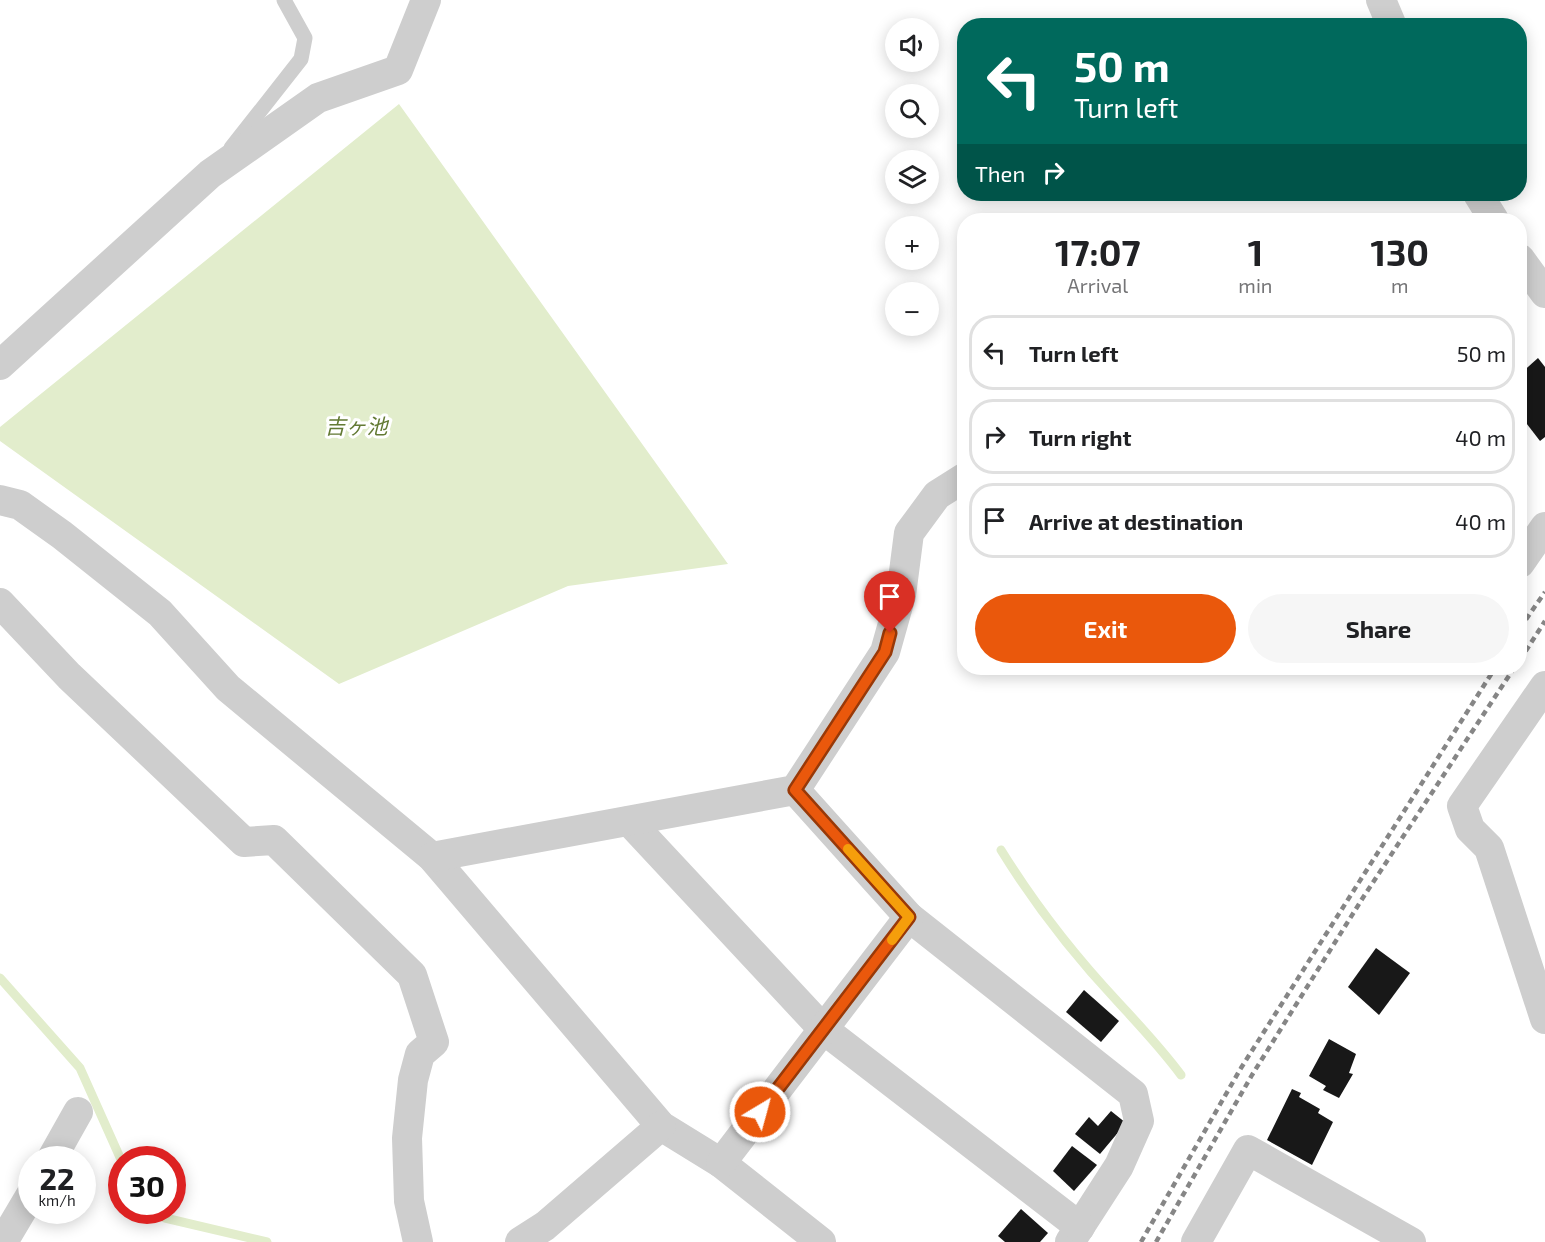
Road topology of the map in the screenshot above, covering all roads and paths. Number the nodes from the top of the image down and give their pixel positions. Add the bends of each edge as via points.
1 (284, 0) edge
2 (426, 0) edge
3 (1381, 0) edge
4 (1389, 18) edge
5 (210, 174) junction
6 (1527, 269) edge
7 (1545, 293) edge
8 (0, 365) edge
9 (957, 482) edge
10 (0, 500) edge
11 (1545, 527) edge
12 (1527, 554) edge
13 (0, 603) edge
14 (1545, 686) edge
15 (795, 790) junction
16 (629, 821) junction
17 (432, 857) junction
18 (909, 917) junction
19 (1545, 1019) edge
20 (824, 1029) junction
21 (78, 1112) dead end
22 (661, 1126) junction
23 (59, 1146) edge
24 (722, 1162) junction
25 (18, 1217) edge
26 (555, 1234) edge
27 (1075, 1234) edge
28 (3, 1242) edge
29 (418, 1242) edge
30 (520, 1242) edge
31 (821, 1242) edge
32 (1196, 1242) edge
33 (1411, 1242) edge

1 - 5 lane via 305,38 301,59
2 - 5 street via 398,70 318,98
3 - 4 street
5 - 8 street
6 - 7 street
9 - 15 street via 937,495 909,533 901,595 885,652
10 - 17 street via 20,505 160,613 228,688
11 - 12 street
13 - 29 street via 69,676 244,842 274,840 411,975 434,1042 420,1054 407,1138 409,1201
14 - 19 street via 1462,806 1470,829 1489,848
15 - 16 street
15 - 18 street
16 - 17 street
16 - 20 street
17 - 22 street
18 - 20 street
18 - 27 street via 1133,1094 1140,1120 1119,1166
20 - 24 street
20 - 27 street
21 - 23 street
22 - 24 street
22 - 26 street
24 - 31 street
25 - 28 street
26 - 30 street
32 - 33 street via 1248,1150

